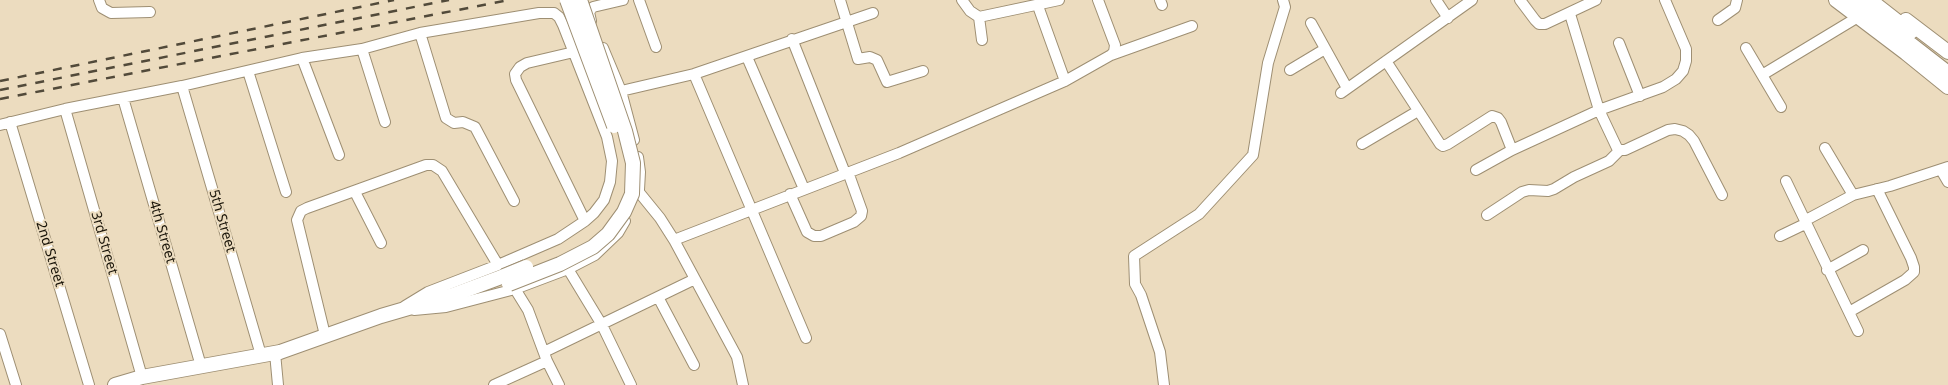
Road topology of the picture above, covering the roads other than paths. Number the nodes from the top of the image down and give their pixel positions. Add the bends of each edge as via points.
1 (99, 0) edge
2 (567, 0) edge
3 (623, 0) edge
4 (639, 0) edge
5 (840, 0) edge
6 (962, 0) edge
7 (1059, 0) edge
8 (1098, 0) edge
9 (1283, 0) edge
10 (1436, 0) edge
11 (1472, 0) edge
12 (1520, 0) edge
13 (1596, 0) edge
14 (1664, 0) edge
15 (1737, 0) edge
16 (1836, 0) edge
17 (1854, 0) edge
18 (1870, 0) edge
19 (1880, 0) edge
20 (585, 4) edge
21 (1025, 4) edge
22 (1038, 6) junction
23 (150, 12) dead end
24 (554, 13) junction
25 (873, 13) dead end
26 (1570, 14) junction
27 (980, 17) junction
28 (1858, 17) junction
29 (1448, 18) junction
30 (1718, 20) dead end
31 (846, 22) junction
32 (1311, 24) dead end
33 (1192, 26) dead end
34 (420, 33) junction
35 (792, 39) junction
36 (982, 40) dead end
37 (1618, 42) dead end
38 (656, 47) dead end
39 (1746, 48) dead end
40 (1325, 49) junction
41 (362, 50) junction
42 (574, 52) junction
43 (1948, 52) edge
44 (1111, 55) junction
45 (747, 57) junction
46 (302, 58) junction
47 (1386, 61) junction
48 (1948, 61) edge
49 (1290, 70) dead end
50 (248, 71) junction
51 (923, 71) dead end
52 (1948, 73) edge
53 (694, 74) junction
54 (1762, 75) junction
55 (1064, 81) junction
56 (182, 86) junction
57 (1948, 87) edge
58 (621, 91) junction
59 (1640, 96) junction
60 (123, 98) junction
61 (1782, 107) dead end
62 (66, 109) junction
63 (1599, 110) junction
64 (1418, 111) junction
65 (386, 122) dead end
66 (5, 124) edge
67 (1362, 144) dead end
68 (1825, 148) dead end
69 (1512, 150) junction
70 (1620, 150) junction
71 (339, 155) dead end
72 (1944, 169) edge
73 (1476, 170) dead end
74 (847, 173) junction
75 (1786, 181) dead end
76 (1948, 182) edge
77 (804, 189) junction
78 (1877, 189) junction
79 (638, 191) junction
80 (286, 192) dead end
81 (355, 192) junction
82 (790, 194) junction
83 (1722, 195) dead end
84 (1853, 195) junction
85 (514, 201) dead end
86 (751, 210) junction
87 (1487, 215) dead end
88 (585, 221) junction
89 (1805, 222) junction
90 (1780, 236) dead end
91 (674, 240) junction
92 (381, 243) dead end
93 (1863, 250) dead end
94 (498, 265) junction
95 (568, 269) junction
96 (1827, 270) junction
97 (695, 279) junction
98 (515, 289) junction
99 (456, 294) junction
100 (658, 297) junction
101 (398, 311) junction
102 (1849, 312) junction
103 (602, 325) junction
104 (1858, 331) dead end
105 (0, 334) edge
106 (325, 335) junction
107 (806, 338) dead end
108 (268, 354) junction
109 (546, 357) junction
110 (694, 365) dead end
111 (201, 366) junction
112 (142, 377) junction
113 (16, 385) edge
114 (89, 385) edge
115 (115, 385) edge
116 (278, 385) edge
117 (494, 385) edge
118 (559, 385) edge
119 (631, 385) edge
120 (743, 385) edge
121 (1164, 385) edge

1 - 23 street via 102,8 112,13
2 - 99 street, bridge via 620,139 626,177 621,199 612,217 576,248
3 - 20 street
4 - 38 street
5 - 31 street
6 - 27 street via 970,11
7 - 22 street
8 - 44 street via 1115,45
9 - 121 street via 1285,7 1268,64 1253,155 1199,214 1134,256 1135,284 1142,295 1160,352
10 - 29 street
11 - 29 street
12 - 26 street via 1539,24
13 - 26 street
14 - 59 street via 1682,37 1686,61 1676,79
15 - 30 street via 1735,8
16 - 28 street
17 - 52 street
18 - 48 street
19 - 43 street
20 - 24 street
20 - 58 street
20 - 99 street, bridge via 633,162 632,194 624,212 608,234 593,247 560,264 465,298
21 - 22 street
21 - 27 street
22 - 55 street
24 - 34 street
24 - 42 street via 559,17
25 - 31 street
26 - 63 street
27 - 36 street
28 - 54 street
28 - 57 street
29 - 47 street
31 - 35 street
31 - 51 street via 858,59 870,57 877,60 887,82
32 - 40 street
33 - 44 street
34 - 41 street
34 - 85 street via 446,118 454,123 470,124 478,131
35 - 45 street
35 - 74 street
37 - 59 street
39 - 54 street
40 - 47 street via 1344,91
40 - 49 street
41 - 46 street
41 - 65 street
42 - 88 street via 607,136 612,161 604,200
42 - 88 street via 527,63 515,74
44 - 55 street
45 - 53 street
45 - 77 street
46 - 50 street
46 - 71 street
47 - 64 street
50 - 56 street
50 - 80 street
53 - 58 street
53 - 86 street
54 - 61 street
55 - 74 street
56 - 60 street
56 - 108 street, 5th Street
58 - 79 street via 637,154 640,172
59 - 63 street
60 - 62 street
60 - 111 street, 4th Street
62 - 66 street
62 - 112 street, 3rd Street
63 - 69 street
63 - 70 street via 1613,143
64 - 67 street
64 - 69 street via 1444,146 1495,116 1501,122
66 - 114 street, 2nd Street
68 - 84 street
69 - 73 street
70 - 83 street via 1668,130 1682,131 1694,141
70 - 87 street via 1609,161 1554,189 1522,192
72 - 76 street
72 - 78 street
74 - 77 street
74 - 82 street via 862,211 860,216 854,222 821,236 807,232
75 - 89 street
77 - 82 street
78 - 84 street
78 - 102 street via 1911,258 1914,272
79 - 91 street
79 - 95 street via 633,208 618,233 595,255
81 - 92 street
81 - 94 street via 426,165 438,167
81 - 106 street via 307,208 298,215
82 - 86 street
84 - 89 street
86 - 91 street
86 - 107 street
88 - 94 street via 558,239
89 - 90 street
89 - 96 street
91 - 97 street
93 - 96 street
94 - 101 street via 428,292
95 - 98 street
95 - 103 street
96 - 102 street
97 - 100 street
97 - 120 street via 738,357
98 - 101 street via 434,309
98 - 109 street via 528,310
99 - 101 street
100 - 103 street
100 - 110 street
101 - 106 street
102 - 104 street
103 - 109 street
103 - 119 street
105 - 113 street
106 - 108 street
108 - 111 street
108 - 116 street, 5th Street
109 - 117 street
109 - 118 street
111 - 112 street
112 - 115 street

